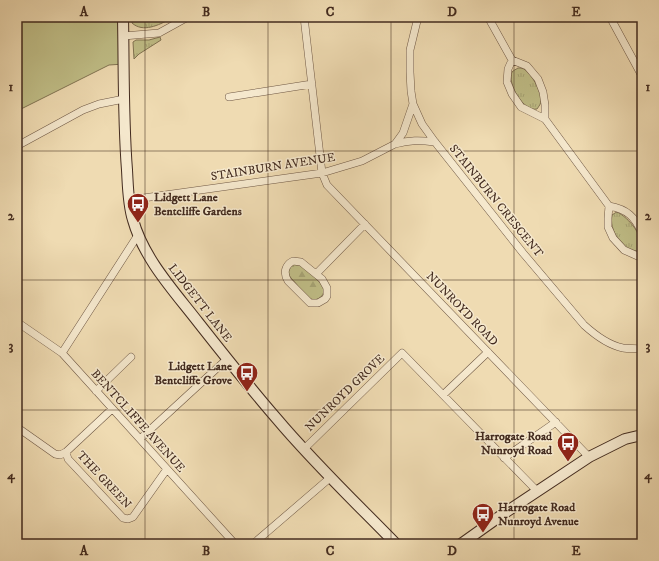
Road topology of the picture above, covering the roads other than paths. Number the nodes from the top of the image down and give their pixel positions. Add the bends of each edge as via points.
1 (123, 17) edge
2 (188, 17) edge
3 (304, 17) edge
4 (418, 17) edge
5 (488, 17) edge
6 (610, 17) edge
7 (123, 36) junction
8 (512, 60) junction
9 (642, 76) edge
10 (312, 84) junction
11 (229, 97) dead end
12 (124, 99) junction
13 (413, 104) junction
14 (544, 119) junction
15 (435, 142) junction
16 (395, 144) junction
17 (17, 146) edge
18 (322, 173) junction
19 (129, 200) junction
20 (609, 206) junction
21 (365, 224) junction
22 (642, 233) edge
23 (138, 235) junction
24 (642, 258) edge
25 (316, 274) junction
26 (17, 322) edge
27 (642, 349) edge
28 (488, 352) junction
29 (62, 353) junction
30 (131, 357) dead end
31 (227, 359) junction
32 (96, 391) junction
33 (443, 395) junction
34 (112, 410) junction
35 (556, 422) junction
36 (17, 430) edge
37 (642, 435) edge
38 (140, 439) junction
39 (304, 449) junction
40 (66, 452) junction
41 (589, 457) junction
42 (504, 458) junction
43 (167, 469) junction
44 (331, 477) junction
45 (537, 492) junction
46 (235, 544) edge
47 (253, 544) edge
48 (396, 544) edge
49 (461, 544) edge

1 - 7 street, LIDGETT LANE
2 - 7 street via 159,33
3 - 10 street
4 - 13 street, STAINBURN CRESCENT via 410,50
5 - 8 street
6 - 9 street
7 - 12 street, LIDGETT LANE
8 - 14 street via 527,66 538,79 545,105
8 - 14 street via 507,82 512,94 521,107
10 - 11 street
10 - 18 street
12 - 17 street via 83,110
12 - 19 street, LIDGETT LANE
13 - 15 street, STAINBURN CRESCENT via 422,124
13 - 16 street
14 - 20 street
15 - 16 street via 420,140
15 - 27 street, STAINBURN CRESCENT via 584,326 608,343 622,348
16 - 18 street, STAINBURN AVENUE via 362,162
18 - 19 street, STAINBURN AVENUE
18 - 21 street, NUNROYD ROAD via 327,185
19 - 23 street, LIDGETT LANE
20 - 22 street via 619,208 630,215
20 - 24 street via 608,227 613,238 624,250
21 - 25 street
21 - 28 street, NUNROYD ROAD
23 - 29 street
23 - 31 street, LIDGETT LANE via 155,266
25 - 25 street via 322,279 328,292 325,299 314,304 288,281 285,274 287,266 297,261 305,264
26 - 29 street, BENTCLIFFE AVENUE
28 - 33 street
28 - 35 street, NUNROYD ROAD
29 - 32 street, BENTCLIFFE AVENUE
30 - 32 street
31 - 38 street
31 - 39 street, LIDGETT LANE
32 - 34 street, BENTCLIFFE AVENUE
33 - 39 street, NUNROYD GROVE via 402,353
33 - 42 street
34 - 38 street, BENTCLIFFE AVENUE
34 - 40 street, THE GREEN
35 - 41 street, NUNROYD ROAD
35 - 42 street
36 - 40 street via 21,430 55,454
37 - 41 street via 625,439
38 - 43 street, BENTCLIFFE AVENUE
39 - 44 street, LIDGETT LANE
40 - 43 street, THE GREEN via 68,459 123,518 128,519 133,517
41 - 45 street
42 - 45 street
43 - 46 street, BENTCLIFFE AVENUE
44 - 47 street
44 - 48 street, LIDGETT LANE
45 - 49 street

